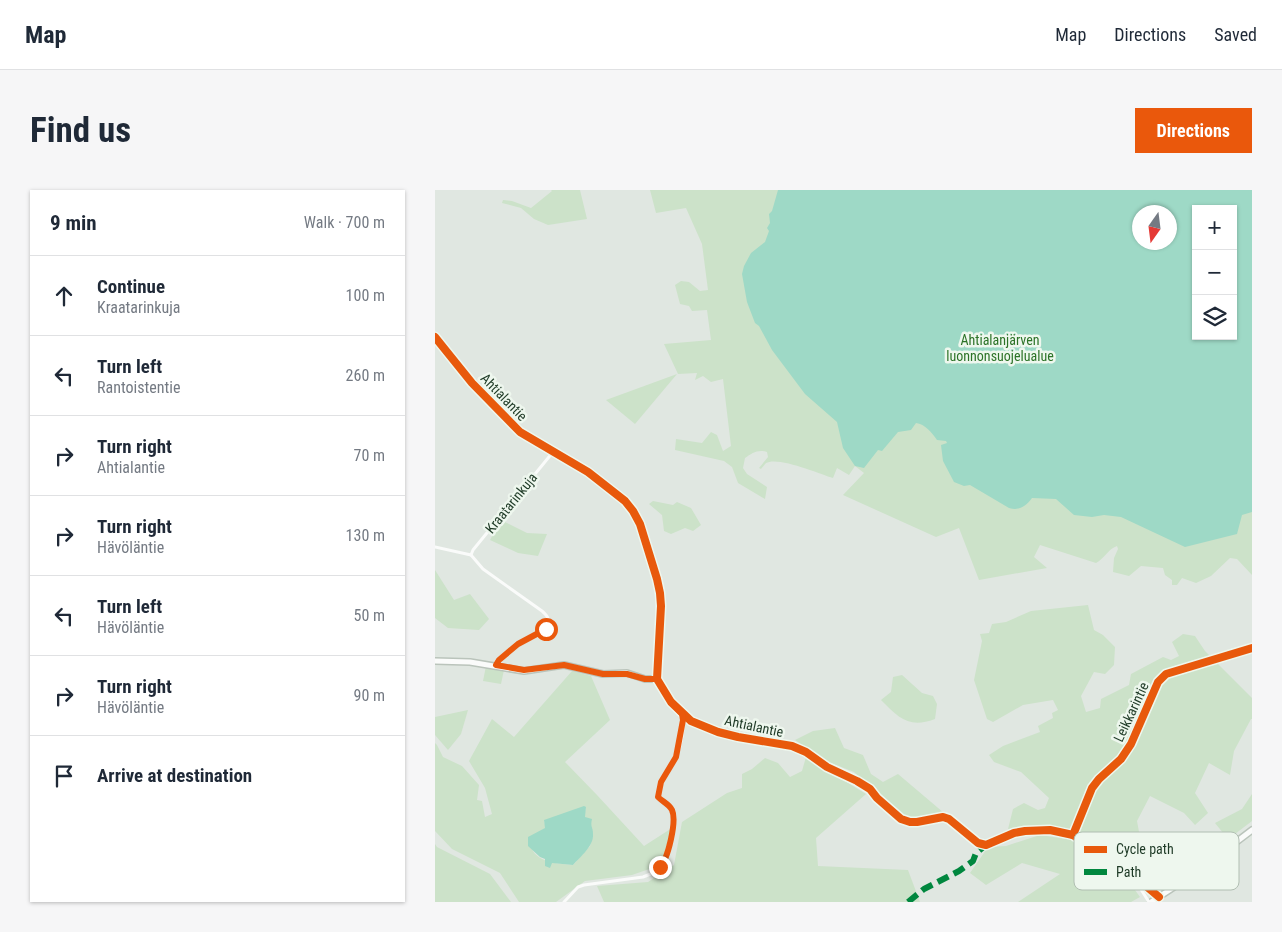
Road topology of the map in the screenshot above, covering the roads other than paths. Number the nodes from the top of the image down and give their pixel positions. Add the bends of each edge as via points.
1 (435, 338) edge
2 (553, 452) junction
3 (435, 547) edge
4 (471, 555) junction
5 (1252, 648) edge
6 (435, 661) edge
7 (496, 665) junction
8 (657, 679) junction
9 (682, 714) junction
10 (691, 721) junction
11 (683, 725) junction
12 (1252, 830) edge
13 (1074, 832) edge
14 (1073, 835) edge
15 (1239, 840) edge
16 (1142, 890) edge
17 (1151, 890) edge
18 (1169, 890) edge
19 (1159, 896) junction
20 (564, 902) edge
21 (1150, 902) edge

1 - 2 street, Ahtialantie via 510,423
2 - 4 street, Kraatarinkuja
2 - 8 street, Ahtialantie via 588,472 625,501 640,524 660,593
3 - 4 street
4 - 7 street via 483,569 545,614 549,622 543,631 518,644
5 - 13 street, Leikkarintie via 1161,677 1131,744 1092,788
6 - 7 street
7 - 8 street via 524,670 564,665 603,674
8 - 9 street, Ahtialantie
9 - 10 street, Ahtialantie
9 - 11 street
10 - 11 street
10 - 14 street, Ahtialantie via 730,736 800,749 869,789 901,819 910,822 943,817 978,843 991,844 1014,833 1043,829
11 - 20 street via 676,757 658,791 658,797 671,808 674,817 664,863 653,873 643,876 584,884
12 - 15 street
16 - 21 street, Ahtialantie
17 - 19 street, Ahtialantie
18 - 19 street
19 - 21 street

